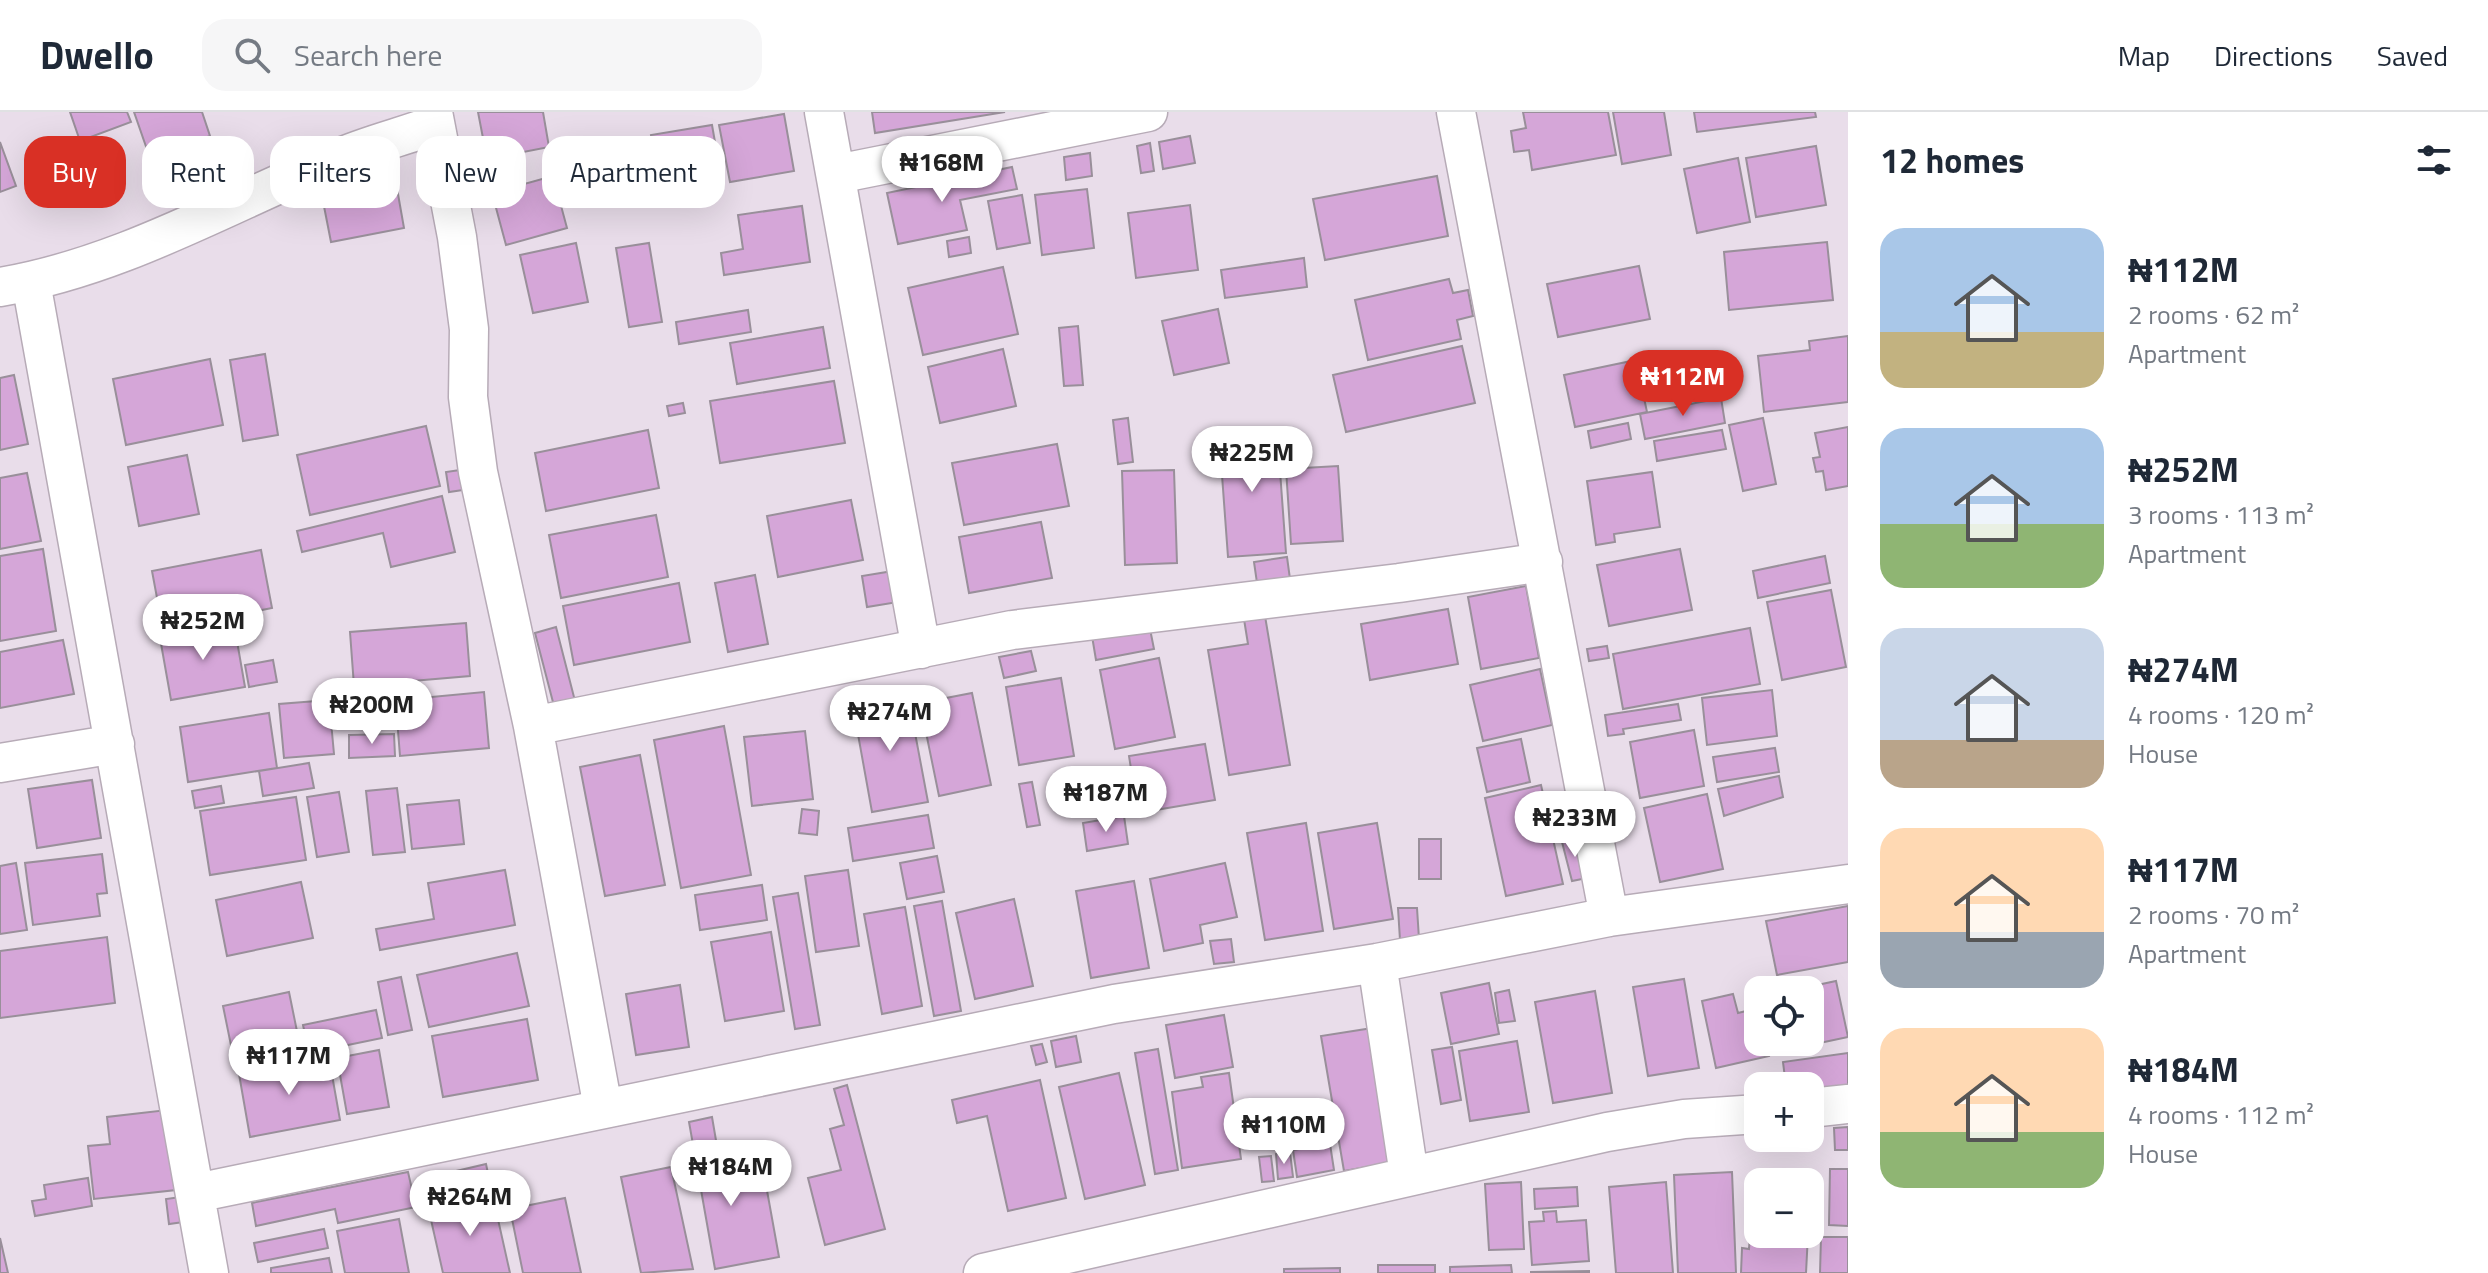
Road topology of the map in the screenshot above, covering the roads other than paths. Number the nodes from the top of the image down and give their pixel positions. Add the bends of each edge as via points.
1 (824, 112) edge
2 (1148, 112) edge
3 (1456, 112) edge
4 (434, 118) edge
5 (837, 174) junction
6 (15, 284) edge
7 (1543, 562) junction
8 (921, 649) junction
9 (533, 726) junction
10 (115, 744) junction
11 (0, 763) edge
12 (1848, 884) edge
13 (1609, 917) junction
14 (1377, 963) junction
15 (1848, 1104) edge
16 (1824, 1107) edge
17 (603, 1108) junction
18 (1744, 1115) edge
19 (1409, 1175) junction
20 (196, 1193) junction
21 (209, 1273) edge
22 (983, 1273) edge

1 - 5 street
2 - 5 street
3 - 7 street
4 - 6 street via 179,231
4 - 9 street via 469,329 468,397 478,472
5 - 8 street
6 - 10 street
7 - 8 street via 1012,630
7 - 13 street
8 - 9 street
9 - 17 street
10 - 11 street
10 - 20 street
12 - 13 street
13 - 14 street
14 - 17 street via 1114,1004
14 - 19 street
15 - 16 street
17 - 20 street
18 - 19 street via 1607,1132
19 - 22 street
20 - 21 street

